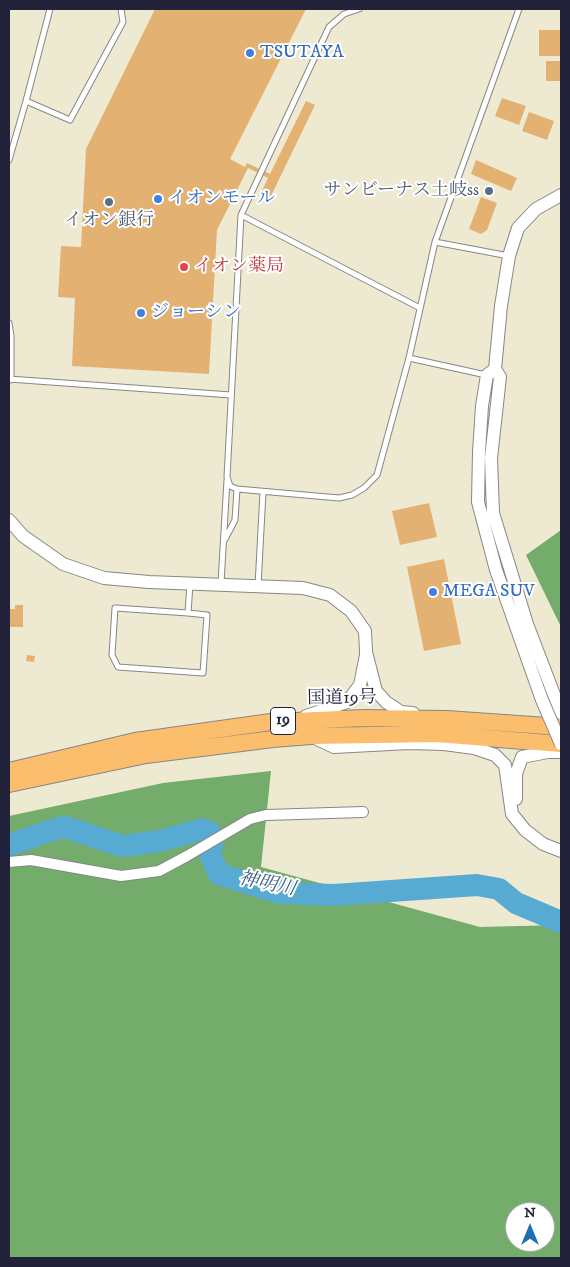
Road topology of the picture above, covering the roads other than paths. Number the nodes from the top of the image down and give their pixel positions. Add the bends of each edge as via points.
1 (50, 9) edge
2 (121, 9) edge
3 (359, 9) edge
4 (519, 9) edge
5 (26, 101) junction
6 (9, 160) edge
7 (561, 195) edge
8 (241, 215) junction
9 (435, 242) junction
10 (509, 256) junction
11 (420, 308) junction
12 (9, 323) edge
13 (10, 336) edge
14 (410, 358) junction
15 (491, 372) junction
16 (10, 379) edge
17 (231, 396) junction
18 (227, 477) junction
19 (237, 489) junction
20 (263, 492) junction
21 (9, 520) edge
22 (224, 541) junction
23 (190, 583) junction
24 (222, 584) junction
25 (258, 586) junction
26 (188, 613) junction
27 (366, 652) junction
28 (547, 696) junction
29 (561, 713) edge
30 (289, 720) junction
31 (537, 724) junction
32 (561, 727) edge
33 (311, 736) junction
34 (561, 744) edge
35 (561, 752) edge
36 (9, 771) edge
37 (9, 784) edge
38 (363, 812) dead end
39 (561, 843) edge
40 (561, 851) edge
41 (9, 862) edge

1 - 5 lane
2 - 5 lane via 123,22 70,120
3 - 8 lane via 344,14 329,27
4 - 9 lane
5 - 6 lane
7 - 10 street via 536,210 518,228
8 - 11 lane
8 - 17 lane
9 - 10 lane
9 - 11 lane
10 - 15 street
11 - 14 lane
12 - 13 lane
13 - 16 lane
14 - 15 lane
14 - 20 lane via 377,475 364,488 339,498
15 - 28 street via 479,452 478,502 496,570
16 - 17 lane
17 - 18 lane
18 - 19 lane via 230,486
18 - 22 lane
19 - 20 lane
19 - 22 lane via 235,520
20 - 25 lane
21 - 23 street via 23,536 63,564 104,578
22 - 24 lane
23 - 24 street
23 - 26 lane
24 - 25 street
25 - 27 street via 303,588 330,596 351,610 365,631
26 - 26 lane via 206,614 203,673 118,667 112,655 115,608
27 - 30 street via 360,685 347,702
27 - 31 street via 376,691 401,712 525,718
28 - 29 street
28 - 34 street, bridge
30 - 31 highway, 国道19号 / 19 via 447,719
30 - 36 highway, 国道19号 / 19 via 135,741
31 - 32 highway, 国道19号 / 19
33 - 34 highway, 国道19号 / 19 via 438,734
33 - 37 highway, 国道19号 / 19 via 146,755
33 - 40 street via 334,747 444,744 495,755 505,765 512,814 543,844
35 - 39 street via 522,758 516,774 516,802 522,816 534,830
38 - 41 street via 250,818 159,871 121,876 31,860

